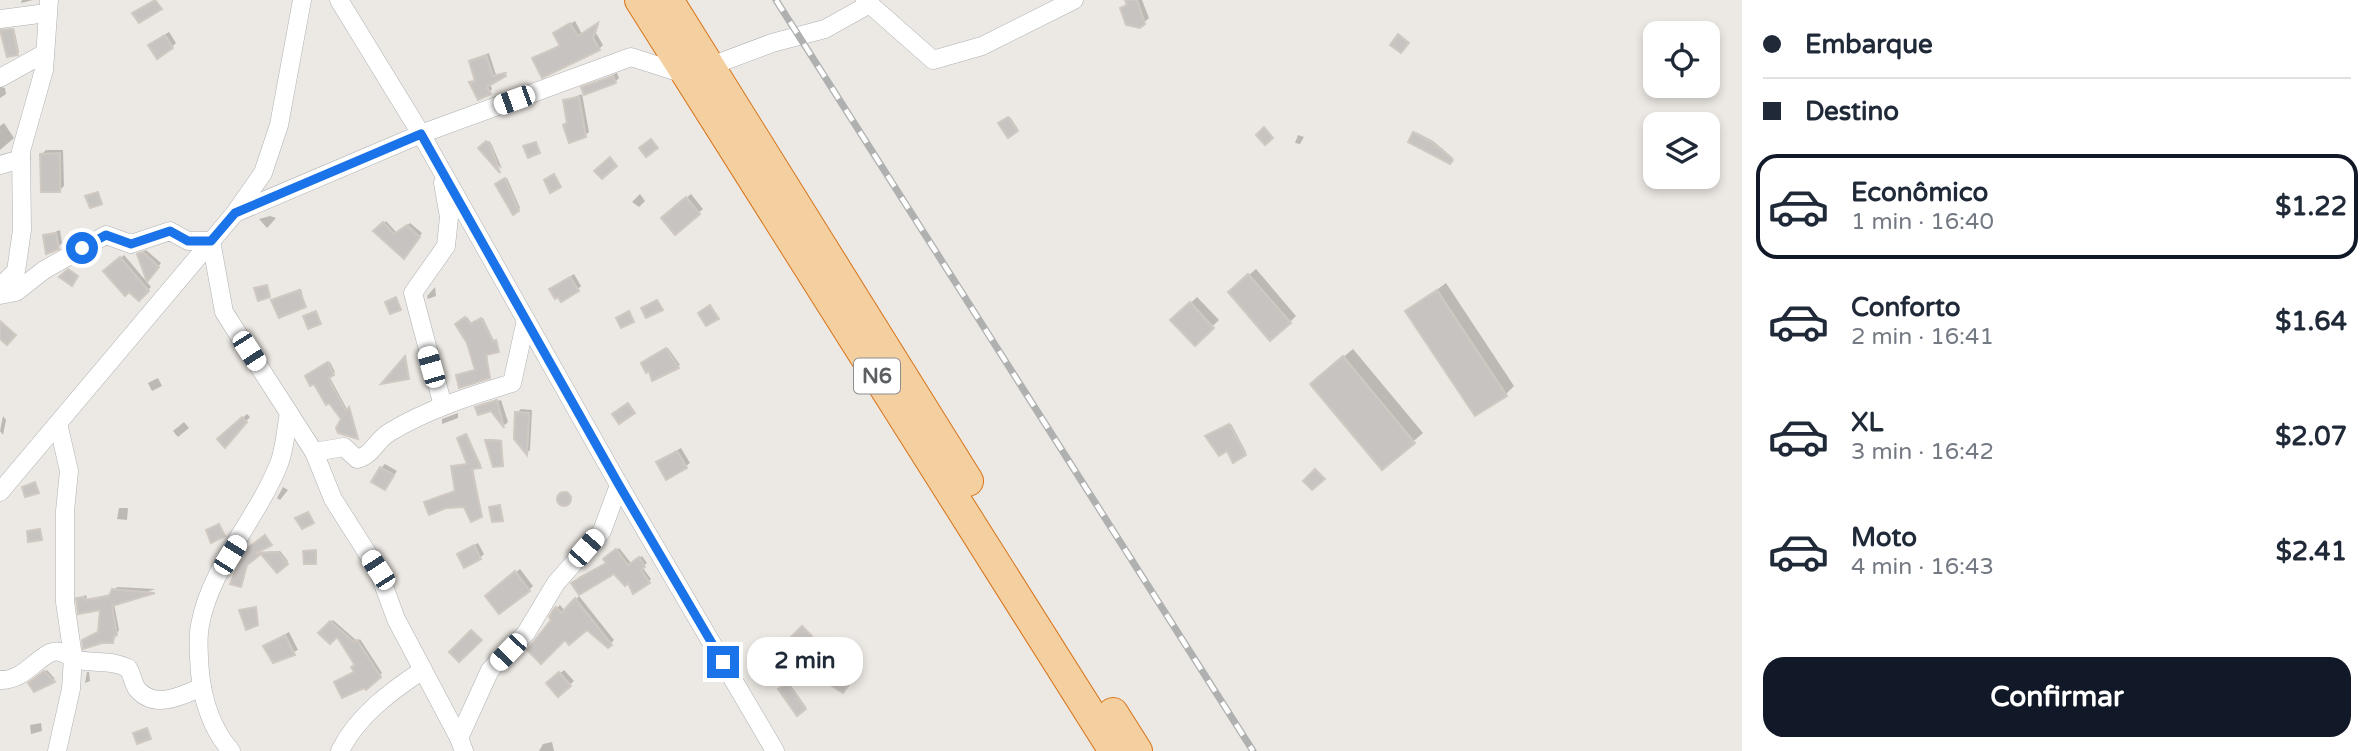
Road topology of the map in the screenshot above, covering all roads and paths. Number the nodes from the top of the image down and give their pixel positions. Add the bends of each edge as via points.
1 (302, 0) edge
2 (339, 0) edge
3 (640, 0) edge
4 (668, 0) edge
5 (1074, 0) edge
6 (866, 3) edge
7 (48, 8) edge
8 (0, 19) edge
9 (45, 53) junction
10 (699, 71) junction
11 (0, 78) edge
12 (421, 134) junction
13 (21, 159) junction
14 (0, 166) edge
15 (440, 168) junction
16 (235, 213) junction
17 (211, 241) junction
18 (0, 287) edge
19 (0, 295) edge
20 (526, 320) junction
21 (443, 406) junction
22 (289, 414) junction
23 (58, 423) junction
24 (314, 452) junction
25 (619, 485) junction
26 (0, 492) edge
27 (73, 657) junction
28 (423, 670) junction
29 (0, 680) edge
30 (202, 687) junction
31 (462, 745) edge
32 (57, 751) edge
33 (231, 751) edge
34 (340, 751) edge
35 (775, 751) edge
36 (1114, 751) edge
37 (1137, 751) edge

1 - 16 street via 279,125 263,173
2 - 12 street
3 - 10 highway, N6
4 - 10 highway, N6
5 - 6 street via 982,46 933,60
6 - 10 street via 825,29
7 - 8 street via 39,14
7 - 9 street
9 - 11 street
9 - 13 street
10 - 12 street via 631,57
10 - 36 highway, N6
10 - 37 highway, N6
12 - 15 street
12 - 16 street
13 - 14 street
13 - 18 street via 22,230 16,271
15 - 20 street
15 - 21 street via 449,217 446,246 413,293
16 - 17 street
17 - 19 street via 188,241 170,231 131,244 106,235 44,270 16,292
17 - 22 street via 224,312
17 - 23 street
20 - 21 street via 512,383
20 - 25 street
21 - 24 street via 386,434 367,457 357,459 344,447
22 - 24 street
22 - 30 street via 281,459 253,519 219,572 200,624
23 - 26 street
23 - 27 street via 69,471 65,602
24 - 28 street via 333,499 378,570 396,619
25 - 31 street via 602,531 556,583 526,633 490,670
25 - 35 street
27 - 29 street via 60,651 49,653 31,669 11,680
27 - 30 street via 113,661 128,668 136,687 163,701
27 - 32 street
28 - 31 street
28 - 34 street via 366,715
30 - 33 street via 203,702

